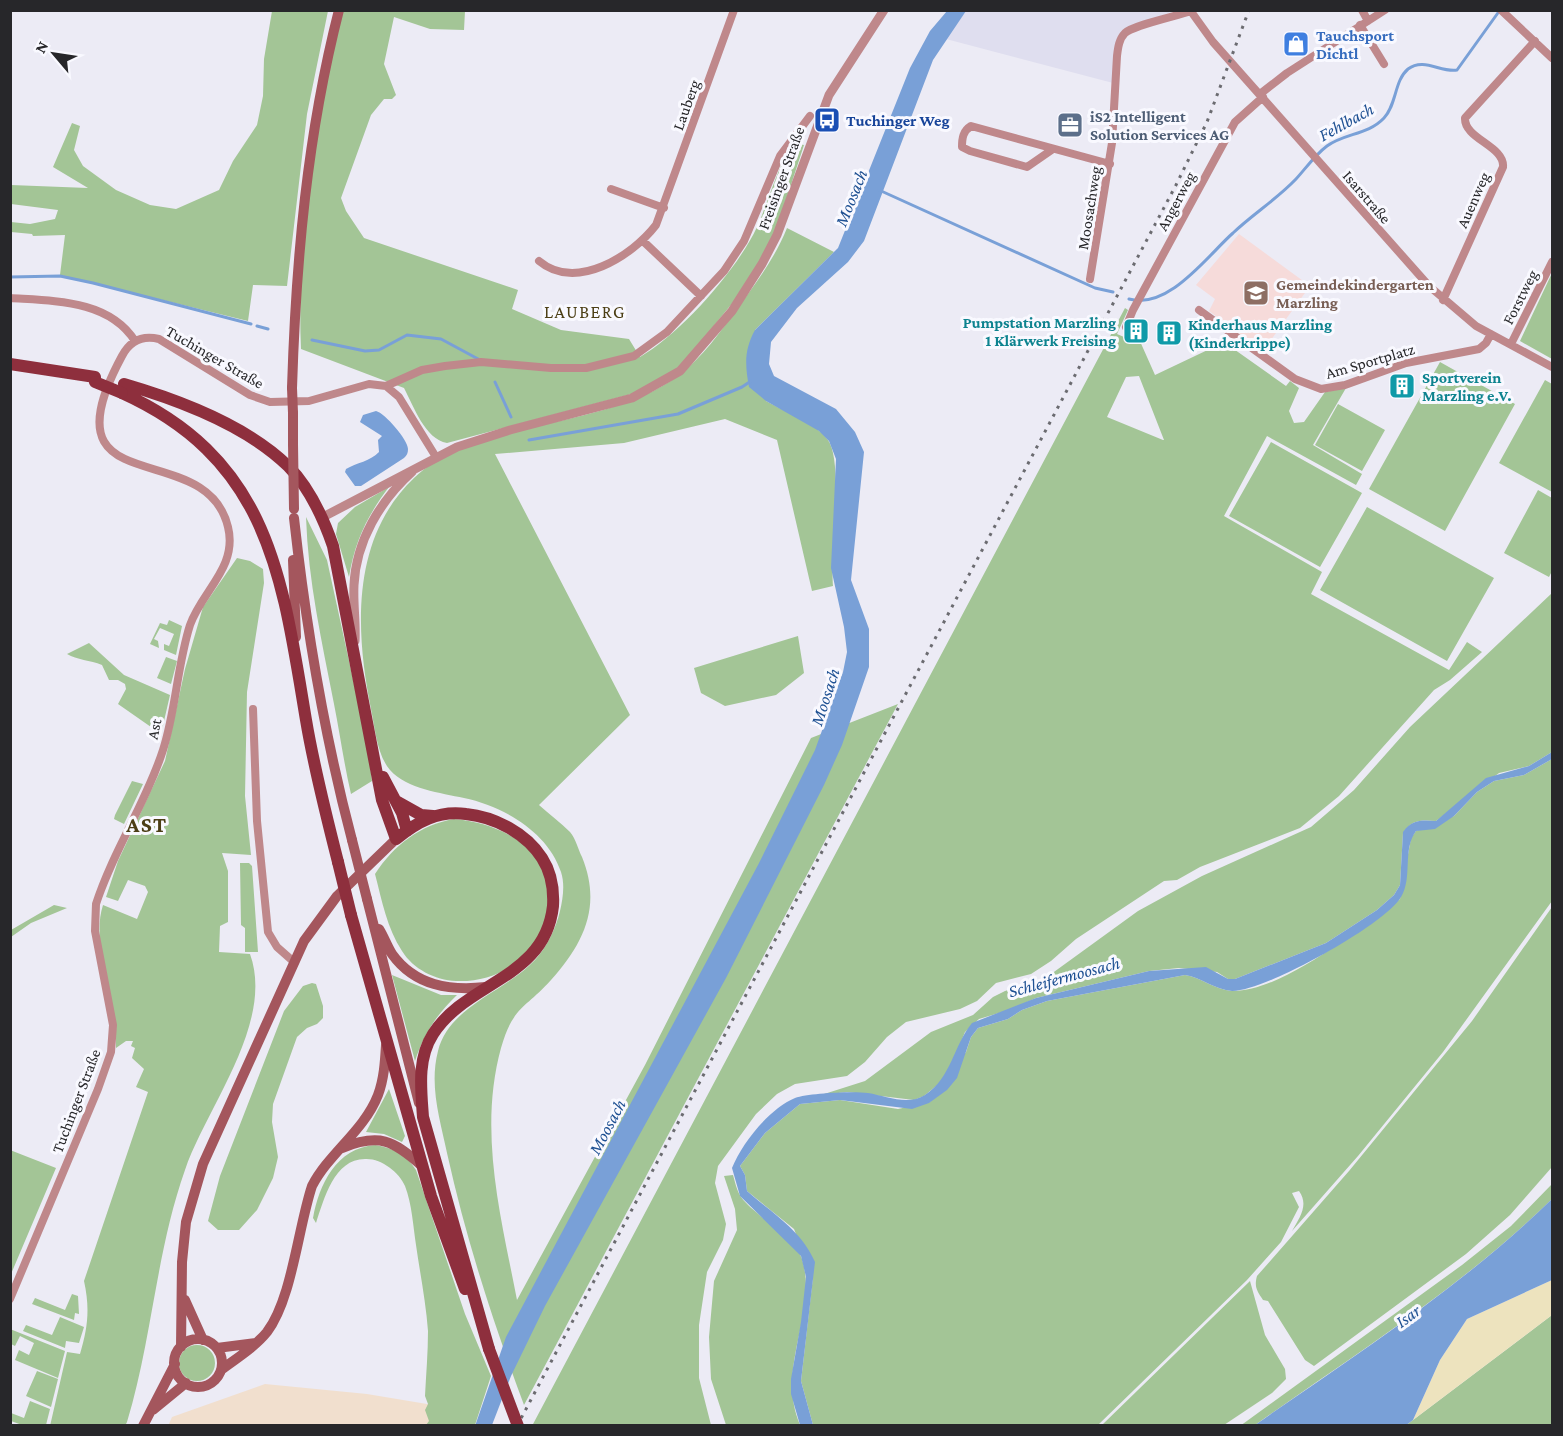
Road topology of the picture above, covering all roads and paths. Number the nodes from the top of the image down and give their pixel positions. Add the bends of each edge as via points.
1 (339, 10) edge
2 (734, 10) edge
3 (884, 10) edge
4 (1362, 10) edge
5 (1385, 10) edge
6 (1190, 11) edge
7 (1502, 11) edge
8 (1364, 23) junction
9 (1535, 41) junction
10 (1552, 58) edge
11 (1384, 64) dead end
12 (1262, 96) junction
13 (810, 116) dead end
14 (1053, 149) junction
15 (1110, 164) junction
16 (611, 189) dead end
17 (664, 208) junction
18 (643, 241) junction
19 (539, 261) dead end
20 (1552, 262) edge
21 (1090, 279) dead end
22 (701, 296) junction
23 (10, 298) edge
24 (1443, 300) junction
25 (1199, 310) dead end
26 (1126, 327) dead end
27 (1491, 334) junction
28 (135, 341) junction
29 (1511, 344) junction
30 (10, 364) edge
31 (1552, 367) edge
32 (386, 386) junction
33 (123, 388) junction
34 (436, 457) junction
35 (424, 463) junction
36 (294, 513) junction
37 (323, 517) junction
38 (354, 650) junction
39 (298, 660) junction
40 (253, 709) dead end
41 (378, 768) junction
42 (396, 801) junction
43 (433, 816) junction
44 (407, 831) junction
45 (396, 839) junction
46 (96, 904) joint
47 (372, 919) junction
48 (294, 962) junction
49 (486, 987) junction
50 (386, 1042) junction
51 (423, 1118) junction
52 (339, 1149) junction
53 (422, 1166) junction
54 (183, 1291) junction
55 (10, 1299) edge
56 (203, 1340) junction
57 (256, 1342) junction
58 (181, 1347) junction
59 (217, 1348) junction
60 (489, 1349) junction
61 (175, 1364) junction
62 (221, 1370) junction
63 (186, 1383) junction
64 (153, 1410) junction
65 (143, 1425) edge
66 (518, 1425) edge

1 - 36 main road, bridge via 323,73 307,173 294,303
2 - 17 street, Lauberg
3 - 34 street, Freisinger Straße via 829,95 777,236 762,264 705,345 680,371 624,401 484,437
4 - 8 street
5 - 8 street, Angerweg
6 - 12 street, Isarstraße
6 - 15 street, Moosachweg via 1137,27 1121,39
7 - 9 street
8 - 11 street
8 - 12 street, Angerweg via 1278,79
9 - 10 street
9 - 24 street, Auenweg via 1465,118 1467,126 1500,157 1503,167
12 - 24 street, Isarstraße
12 - 26 street, Angerweg via 1235,122
13 - 22 street via 780,156 744,241
14 - 14 street via 1027,167 970,151 962,147 962,142 971,126
14 - 15 street
15 - 21 street, Moosachweg
16 - 17 street
17 - 18 street, Lauberg
18 - 19 street, Lauberg via 614,261 584,272 557,270
18 - 22 street
20 - 29 street, Forstweg
22 - 32 street via 668,332 634,356 569,368 464,364 423,370
23 - 28 street via 74,305 112,316
24 - 27 street, Isarstraße
25 - 27 street, Am Sportplatz via 1295,379 1322,389 1406,363 1479,349
27 - 29 street, Isarstraße
28 - 32 street, Tuchinger Straße via 151,337 168,342 250,395 270,402 302,402 369,384
28 - 46 street, Ast via 122,355 100,411 100,435 110,450 126,461 188,479 208,492 228,526 228,558 190,624 164,747
29 - 31 street, Isarstraße
30 - 33 main road, bridge via 71,373
32 - 34 street via 399,397
33 - 37 main road via 170,398 268,450 289,468
33 - 39 main road via 189,432 231,478 261,527 272,556
34 - 35 street, Freisinger Straße
35 - 37 street, Freisinger Straße
35 - 38 street via 388,498 366,533 354,576
36 - 39 main road
36 - 47 main road, bridge via 321,712
37 - 38 main road via 340,576
38 - 41 main road
39 - 50 main road, bridge via 313,759
40 - 48 street via 257,821 268,932 276,947
41 - 42 main road
41 - 45 main road via 385,811
42 - 43 main road via 422,815
42 - 44 main road
43 - 44 main road
43 - 49 main road via 463,813 495,821 531,844 549,872 553,905 543,937 521,966
44 - 45 main road
45 - 48 main road via 328,906
46 - 55 street, Tuchinger Straße via 96,939 113,1025 111,1052
47 - 49 main road via 393,956 430,984 447,988
47 - 51 main road
48 - 54 main road via 203,1164 186,1222
49 - 51 main road via 449,1013 431,1036 420,1077
50 - 52 main road via 378,1095 361,1124
50 - 53 main road
51 - 60 main road
52 - 53 main road via 363,1139 376,1139 392,1143
52 - 57 main road via 312,1186 280,1307 273,1323
53 - 60 main road via 452,1257
54 - 56 main road
54 - 58 main road
56 - 58 main road via 191,1340
56 - 59 main road
57 - 59 main road
57 - 62 main road
58 - 61 main road
59 - 62 main road
60 - 66 main road, bridge
61 - 63 main road
61 - 64 main road
62 - 63 main road via 209,1384 198,1387
63 - 64 main road
64 - 65 main road

